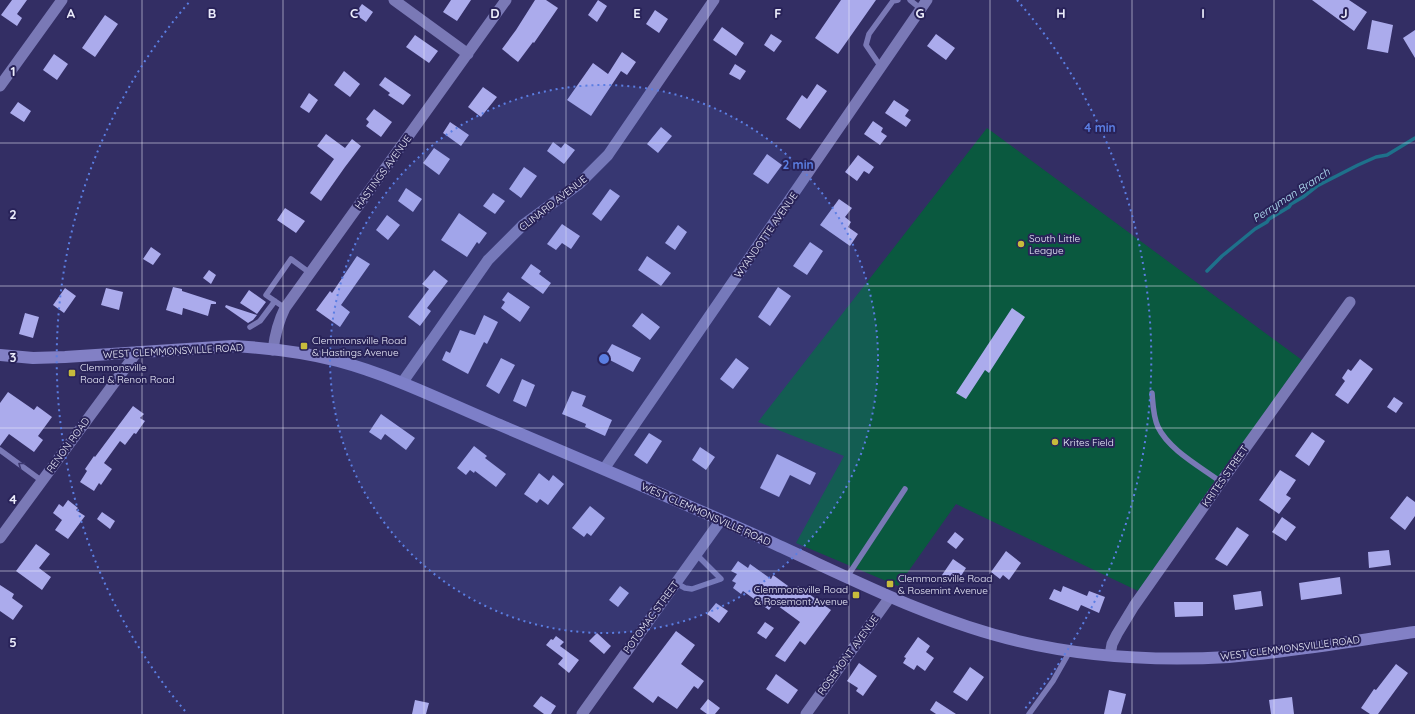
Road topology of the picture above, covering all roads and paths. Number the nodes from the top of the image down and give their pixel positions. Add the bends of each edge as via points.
1 (62, 0) edge
2 (394, 0) edge
3 (506, 0) edge
4 (714, 0) edge
5 (898, 0) edge
6 (910, 0) edge
7 (924, 4) edge
8 (468, 54) junction
9 (881, 67) junction
10 (0, 86) edge
11 (311, 273) junction
12 (275, 301) junction
13 (1350, 302) dead end
14 (285, 308) junction
15 (250, 327) dead end
16 (273, 350) junction
17 (137, 352) junction
18 (0, 355) edge
19 (402, 383) junction
20 (1152, 393) dead end
21 (0, 450) edge
22 (604, 469) junction
23 (42, 481) junction
24 (1221, 482) junction
25 (905, 489) dead end
26 (721, 520) junction
27 (0, 538) edge
28 (696, 554) junction
29 (847, 577) junction
30 (676, 583) junction
31 (890, 597) junction
32 (1415, 632) edge
33 (1070, 651) junction
34 (1110, 655) junction
35 (582, 714) edge
36 (806, 714) edge
37 (1029, 714) edge

1 - 10 street
2 - 8 street
3 - 8 street, HASTINGS AVENUE
4 - 19 street, CLINARD AVENUE via 608,155 579,184 523,225 488,260
5 - 9 lane via 893,1 869,34 866,45
6 - 7 lane
7 - 9 street, WYANDOTTE AVENUE
8 - 11 street, HASTINGS AVENUE
9 - 22 street, WYANDOTTE AVENUE
11 - 12 lane via 291,259 266,295
11 - 14 street, HASTINGS AVENUE
12 - 14 lane
12 - 15 lane via 260,321
13 - 24 street, KRITES STREET
14 - 16 street, HASTINGS AVENUE via 276,332
16 - 17 main road, WEST CLEMMONSVILLE ROAD via 233,346
16 - 19 main road, WEST CLEMMONSVILLE ROAD via 340,362
17 - 18 main road, WEST CLEMMONSVILLE ROAD via 33,358
17 - 23 street, RENON ROAD
19 - 22 main road, WEST CLEMMONSVILLE ROAD
20 - 24 lane via 1154,416 1166,439
23 -> 21 lane
22 - 26 main road, WEST CLEMMONSVILLE ROAD
23 - 27 street, RENON ROAD
24 - 34 street, KRITES STREET via 1125,620 1112,644
25 - 29 lane
26 - 28 street, POTOMAC STREET
26 - 29 main road, WEST CLEMMONSVILLE ROAD
28 - 30 street, POTOMAC STREET
28 - 30 lane via 721,580 692,590
29 - 31 main road, WEST CLEMMONSVILLE ROAD
30 - 35 street, POTOMAC STREET
31 - 33 main road, WEST CLEMMONSVILLE ROAD via 991,634
31 - 36 street, ROSEMONT AVENUE
32 - 34 main road, WEST CLEMMONSVILLE ROAD via 1229,657
33 - 34 main road, WEST CLEMMONSVILLE ROAD
33 - 37 lane via 1053,681

